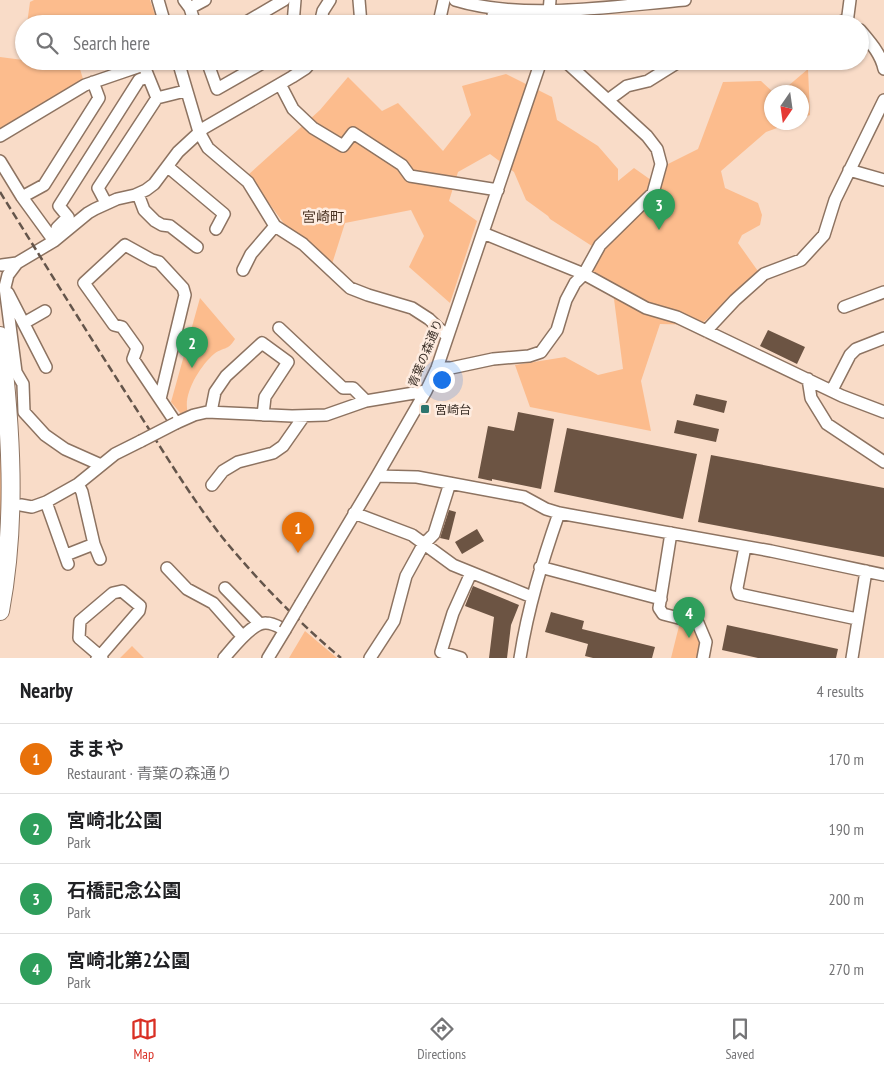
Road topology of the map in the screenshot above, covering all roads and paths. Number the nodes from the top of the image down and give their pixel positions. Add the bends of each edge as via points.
1 (158, 0) edge
2 (205, 0) edge
3 (284, 0) edge
4 (295, 0) edge
5 (330, 0) edge
6 (359, 0) edge
7 (444, 0) edge
8 (455, 0) edge
9 (685, 0) edge
10 (850, 0) edge
11 (187, 4) edge
12 (550, 5) edge
13 (494, 8) junction
14 (163, 15) edge
15 (258, 15) edge
16 (294, 15) edge
17 (322, 15) edge
18 (360, 15) edge
19 (441, 15) edge
20 (493, 15) edge
21 (847, 15) edge
22 (869, 41) edge
23 (884, 69) edge
24 (128, 70) edge
25 (148, 70) edge
26 (180, 70) edge
27 (210, 70) edge
28 (250, 70) edge
29 (303, 70) edge
30 (538, 70) edge
31 (575, 70) edge
32 (666, 70) edge
33 (147, 76) junction
34 (93, 82) junction
35 (280, 84) junction
36 (186, 91) junction
37 (157, 98) junction
38 (608, 100) junction
39 (884, 100) edge
40 (199, 132) junction
41 (0, 136) edge
42 (0, 161) edge
43 (168, 167) junction
44 (849, 170) junction
45 (884, 180) edge
46 (498, 190) junction
47 (138, 194) junction
48 (22, 197) junction
49 (106, 203) junction
50 (275, 226) junction
51 (57, 228) dead end
52 (216, 230) dead end
53 (483, 233) junction
54 (54, 241) junction
55 (197, 247) dead end
56 (17, 262) junction
57 (2, 265) dead end
58 (242, 270) dead end
59 (584, 274) junction
60 (5, 287) junction
61 (884, 292) edge
62 (844, 307) dead end
63 (45, 311) dead end
64 (24, 323) junction
65 (279, 328) dead end
66 (706, 331) junction
67 (0, 336) edge
68 (447, 336) junction
69 (884, 338) edge
70 (46, 367) dead end
71 (436, 368) junction
72 (808, 379) junction
73 (832, 390) junction
74 (426, 391) junction
75 (160, 399) junction
76 (366, 401) junction
77 (211, 412) junction
78 (884, 412) edge
79 (263, 415) junction
80 (304, 416) junction
81 (176, 423) junction
82 (884, 462) edge
83 (101, 465) junction
84 (377, 476) junction
85 (450, 483) junction
86 (78, 484) junction
87 (212, 485) dead end
88 (46, 502) junction
89 (21, 505) dead end
90 (354, 513) junction
91 (559, 513) junction
92 (671, 533) junction
93 (94, 544) junction
94 (424, 545) junction
95 (745, 547) junction
96 (100, 559) dead end
97 (540, 567) junction
98 (167, 568) dead end
99 (866, 571) junction
100 (471, 573) junction
101 (884, 575) edge
102 (225, 588) dead end
103 (532, 597) junction
104 (661, 599) junction
105 (0, 611) edge
106 (857, 619) junction
107 (260, 624) junction
108 (284, 630) junction
109 (243, 637) junction
110 (100, 657) edge
111 (224, 658) edge
112 (268, 658) edge
113 (370, 658) edge
114 (462, 658) edge
115 (520, 658) edge
116 (704, 658) edge
117 (852, 658) edge

1 - 14 street
2 - 11 street
3 - 15 street
4 - 16 street
5 - 17 street
6 - 18 street
7 - 19 street
8 - 13 street
9 - 12 street
10 - 21 street
12 - 13 street
13 - 20 street
22 - 23 street
24 - 34 street
25 - 33 street
26 - 36 street
27 - 28 street via 217,89
29 - 35 street
30 - 46 street, 青葉の森通り
31 - 38 street
32 - 38 street via 648,81 627,86
33 - 37 street
33 - 51 street via 139,80 59,206 68,217
34 - 41 street
34 - 48 street via 99,98 44,185
35 - 40 street
35 - 46 street via 292,110 312,128 343,146 353,133 402,165 410,176
36 - 37 street
36 - 40 street
37 - 49 street via 98,188
38 - 59 street via 652,142 661,164 653,193 600,245
39 - 44 street
40 - 43 street
40 - 50 street via 208,148 248,182
42 - 48 street
43 - 47 street via 154,184
43 - 52 street via 224,214
44 - 45 street
44 - 66 street via 824,235 801,260 764,274
46 - 53 street, 青葉の森通り
47 - 49 street
47 - 55 street via 144,210 155,221 170,226
48 - 54 street
49 - 54 street via 88,213
50 - 58 street
50 - 68 street via 303,244 350,288 412,308
53 - 59 street
53 - 68 street, 青葉の森通り
54 - 56 street
56 - 57 street
56 - 60 street
59 - 66 street via 646,308 677,317
59 - 71 street via 575,282 557,330 541,352
60 - 64 street
60 - 83 street via 16,372 23,384 24,412 45,435 65,449
61 - 62 street
63 - 64 street
64 - 70 street
65 - 76 street via 343,388 353,388
66 - 72 street
67 - 105 highway via 11,481 7,561
68 - 71 street, 青葉の森通り
69 - 73 street via 850,355
71 - 74 street, 青葉の森通り
72 - 73 street
72 - 82 street via 810,398 827,424
73 - 78 street
74 - 76 street
74 - 84 street, 青葉の森通り
75 - 75 street via 133,359 137,348 122,327 114,325 84,283 125,245 159,262 183,288 185,296
75 - 81 street
76 - 80 street via 326,415
77 - 79 street
77 - 79 street via 214,392 226,376 262,343 288,362 265,397
77 - 81 street via 194,414
79 - 80 street
80 - 87 street via 284,446 272,453 238,462 223,471
81 - 83 street, bridge via 115,454
83 - 86 street
84 - 85 street via 406,475
84 - 90 street, 青葉の森通り
85 - 91 street via 524,497
85 - 94 street via 434,534
86 - 88 street
86 - 93 street
88 - 89 street via 32,507
88 - 93 street via 67,559
90 - 94 street via 412,535
90 - 108 street, 青葉の森通り, bridge
91 - 92 street
91 - 97 street
92 - 95 street
92 - 104 street
93 - 96 street
94 - 100 street
94 - 113 street via 406,576 394,621
95 - 99 street
95 - 106 street via 737,588 739,594
97 - 103 street
97 - 104 street
98 - 109 street via 187,590 214,603
99 - 101 street
99 - 106 street
100 - 103 street
100 - 114 street via 453,613 441,652
102 - 107 street
103 - 115 street
104 - 116 street via 659,608 663,614 698,623 706,642
106 - 117 street
107 - 108 street via 269,623
107 - 109 street
108 - 112 street, 青葉の森通り
109 - 111 street
110 - 110 street via 139,611 140,606 122,591 113,593 80,621 79,638

